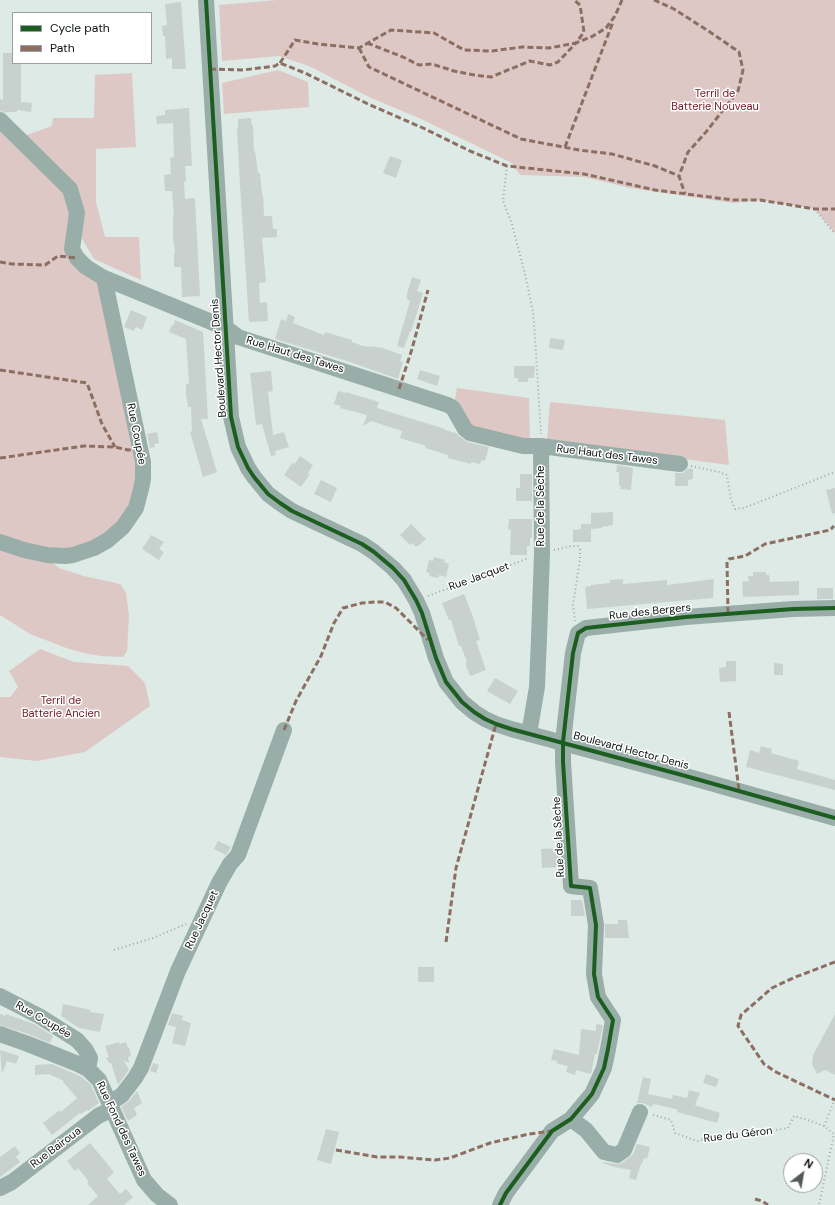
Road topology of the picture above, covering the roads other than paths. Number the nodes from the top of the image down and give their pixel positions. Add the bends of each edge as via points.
1 (206, 0) edge
2 (0, 120) edge
3 (104, 278) junction
4 (226, 328) junction
5 (541, 446) junction
6 (680, 464) road end
7 (0, 542) edge
8 (835, 608) edge
9 (284, 730) dead end
10 (529, 734) junction
11 (563, 742) junction
12 (835, 818) edge
13 (0, 996) edge
14 (0, 1034) edge
15 (88, 1069) junction
16 (111, 1106) junction
17 (640, 1112) road end
18 (571, 1119) junction
19 (0, 1188) edge
20 (170, 1205) edge
21 (500, 1205) edge

1 - 4 street, Boulevard Hector Denis
2 - 3 street, Rue Haut des Tawes via 70,189 77,213 72,249 86,268
3 - 4 street, Rue Haut des Tawes
3 - 7 street, Rue Coupée via 143,462 142,484 136,508 115,535 80,553 65,556 46,555
4 - 5 street, Rue Haut des Tawes via 238,337 448,405 453,408 470,433 523,446
4 - 10 street, Boulevard Hector Denis via 231,417 238,447 248,468 268,494 280,503 352,538 393,568 416,600 440,670 454,693 485,719
5 - 6 street, Rue Haut des Tawes
5 - 10 street, Rue de la Sèche via 542,554 537,687
8 - 11 street, Rue des Bergers via 686,617 586,628 578,633 573,653
9 - 16 street, Rue Jacquet via 238,855 219,883 178,971 141,1068
10 - 11 street, Boulevard Hector Denis
11 - 12 street, Boulevard Hector Denis
11 - 18 street, Rue de la Sèche via 571,886 590,888 596,925 594,974 598,997 613,1020 604,1068 592,1094
13 - 15 street, Rue Coupée via 77,1040 90,1058
14 - 15 street, Rue Fond des Tawes
15 - 16 street, Rue Fond des Tawes via 99,1080
16 - 19 street, Rue Bairoua via 12,1182
16 - 20 street, Rue Fond des Tawes via 144,1180
17 - 18 street via 624,1150 616,1155 604,1152 586,1130
18 - 21 street, Rue de la Sèche via 552,1131

